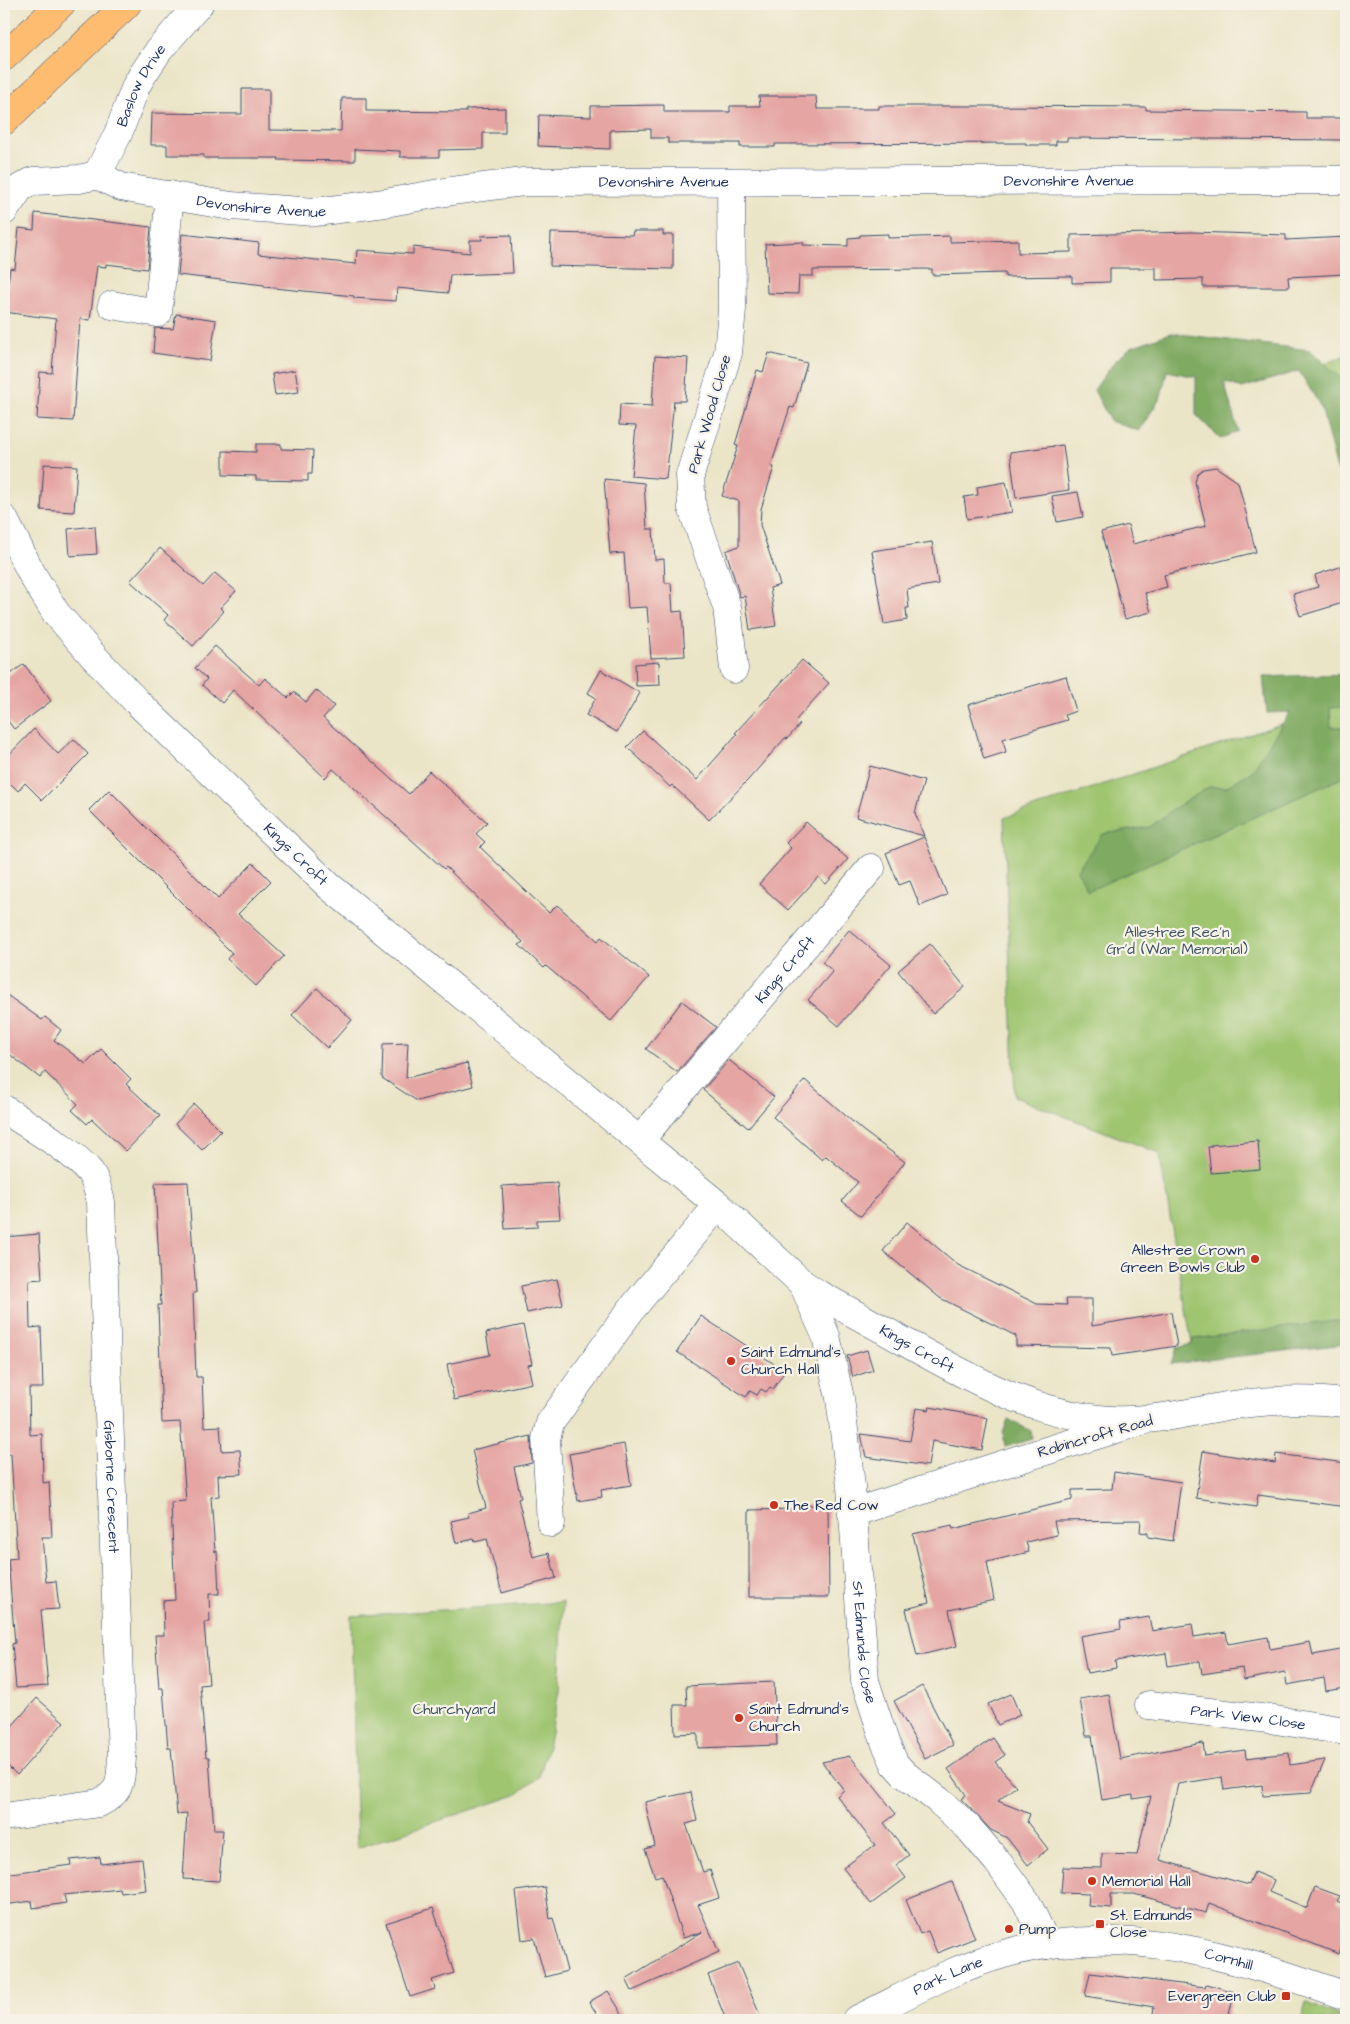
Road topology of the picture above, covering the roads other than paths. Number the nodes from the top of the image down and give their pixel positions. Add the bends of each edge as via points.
1 (62, 4) edge
2 (128, 4) edge
3 (199, 4) edge
4 (4, 56) edge
5 (4, 121) edge
6 (97, 175) junction
7 (1346, 180) edge
8 (730, 182) junction
9 (170, 195) junction
10 (4, 211) edge
11 (112, 305) dead end
12 (4, 519) edge
13 (734, 669) dead end
14 (871, 868) dead end
15 (4, 1109) edge
16 (640, 1140) junction
17 (718, 1205) junction
18 (803, 1284) junction
19 (1346, 1403) edge
20 (1150, 1419) junction
21 (852, 1513) junction
22 (551, 1523) dead end
23 (1149, 1706) dead end
24 (1346, 1731) edge
25 (4, 1817) edge
26 (1047, 1945) junction
27 (1346, 1996) edge
28 (856, 2020) edge

1 - 4 highway
2 - 5 highway
3 - 6 street, Baslow Drive via 142,74
6 - 9 street, Devonshire Avenue via 121,187
6 - 10 street via 33,181 20,188
7 - 8 street, Devonshire Avenue
8 - 9 street, Devonshire Avenue via 524,182 315,212 231,206
8 - 13 street, Park Wood Close via 732,309 728,353 690,475 692,508 727,607
9 - 11 street via 158,313
12 - 16 street, Kings Croft via 56,613 137,702 330,886
14 - 16 street, Kings Croft
15 - 25 street, Gisborne Crescent via 77,1159 91,1173 100,1202 122,1756 120,1782 113,1796 99,1803
16 - 17 street, Kings Croft
17 - 18 street, Kings Croft
17 - 22 street via 630,1311 550,1423 546,1439
18 - 20 street, Kings Croft via 949,1366 1028,1404 1070,1416
18 - 21 street, St Edmunds Close via 826,1336 840,1398
19 - 20 street, Robincroft Road via 1276,1401
20 - 21 street, Robincroft Road
21 - 26 street, St Edmunds Close via 865,1681 892,1757 904,1774 967,1826 997,1861 1026,1901
23 - 24 street, Park View Close
26 - 27 street, Cornhill via 1110,1940 1162,1944 1231,1959
26 - 28 street, Park Lane via 1002,1954 978,1963

